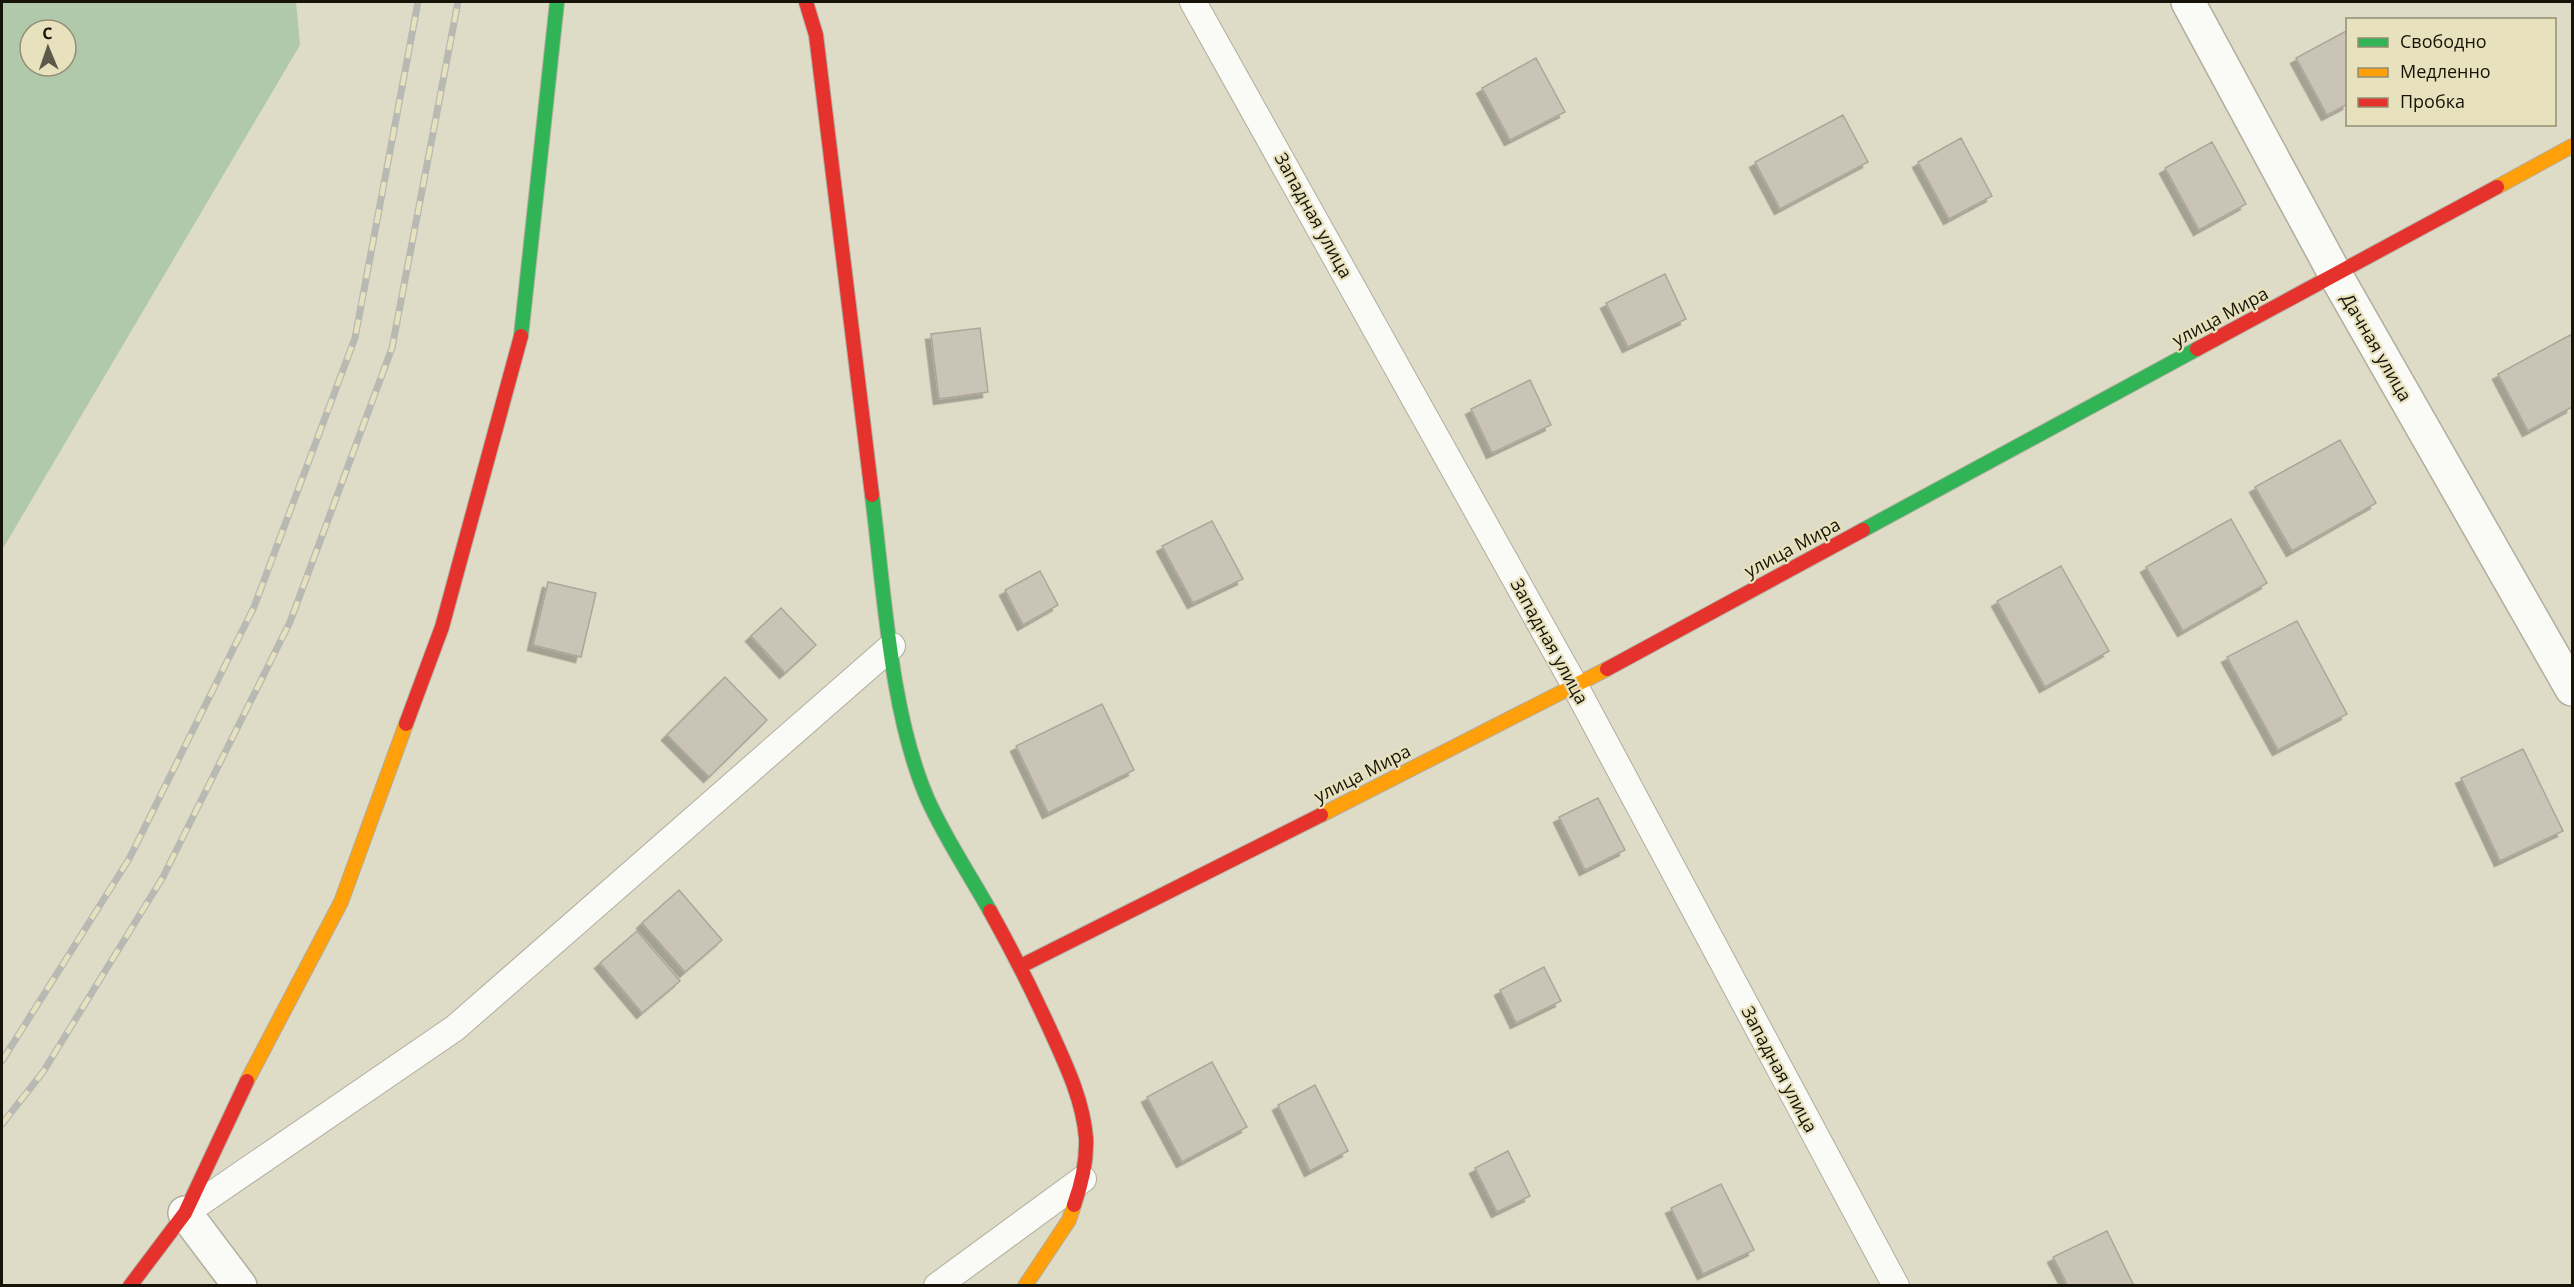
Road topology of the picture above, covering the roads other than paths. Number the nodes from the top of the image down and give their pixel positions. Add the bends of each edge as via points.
1 (557, 2) edge
2 (806, 2) edge
3 (1193, 2) edge
4 (2188, 2) edge
5 (2572, 146) edge
6 (2335, 274) junction
7 (892, 646) junction
8 (1575, 686) junction
9 (2572, 688) edge
10 (1021, 966) junction
11 (1083, 1179) junction
12 (185, 1213) junction
13 (130, 1286) edge
14 (240, 1286) edge
15 (937, 1286) edge
16 (1025, 1286) edge
17 (1896, 1286) edge

1 - 12 street via 522,331 442,627 341,902 228,1118
2 - 7 street via 816,35
3 - 8 lane, Западная улица
4 - 6 street, Дачная улица
5 - 6 street, улица Мира
6 - 8 street, улица Мира
6 - 9 street, Дачная улица
7 - 10 street via 907,736 928,800
7 - 12 lane via 455,1028
8 - 10 street, улица Мира
8 - 17 lane, Западная улица
10 - 11 street via 1081,1106 1086,1139
11 - 15 lane
11 - 16 street via 1069,1220
12 - 13 street
12 - 14 street

